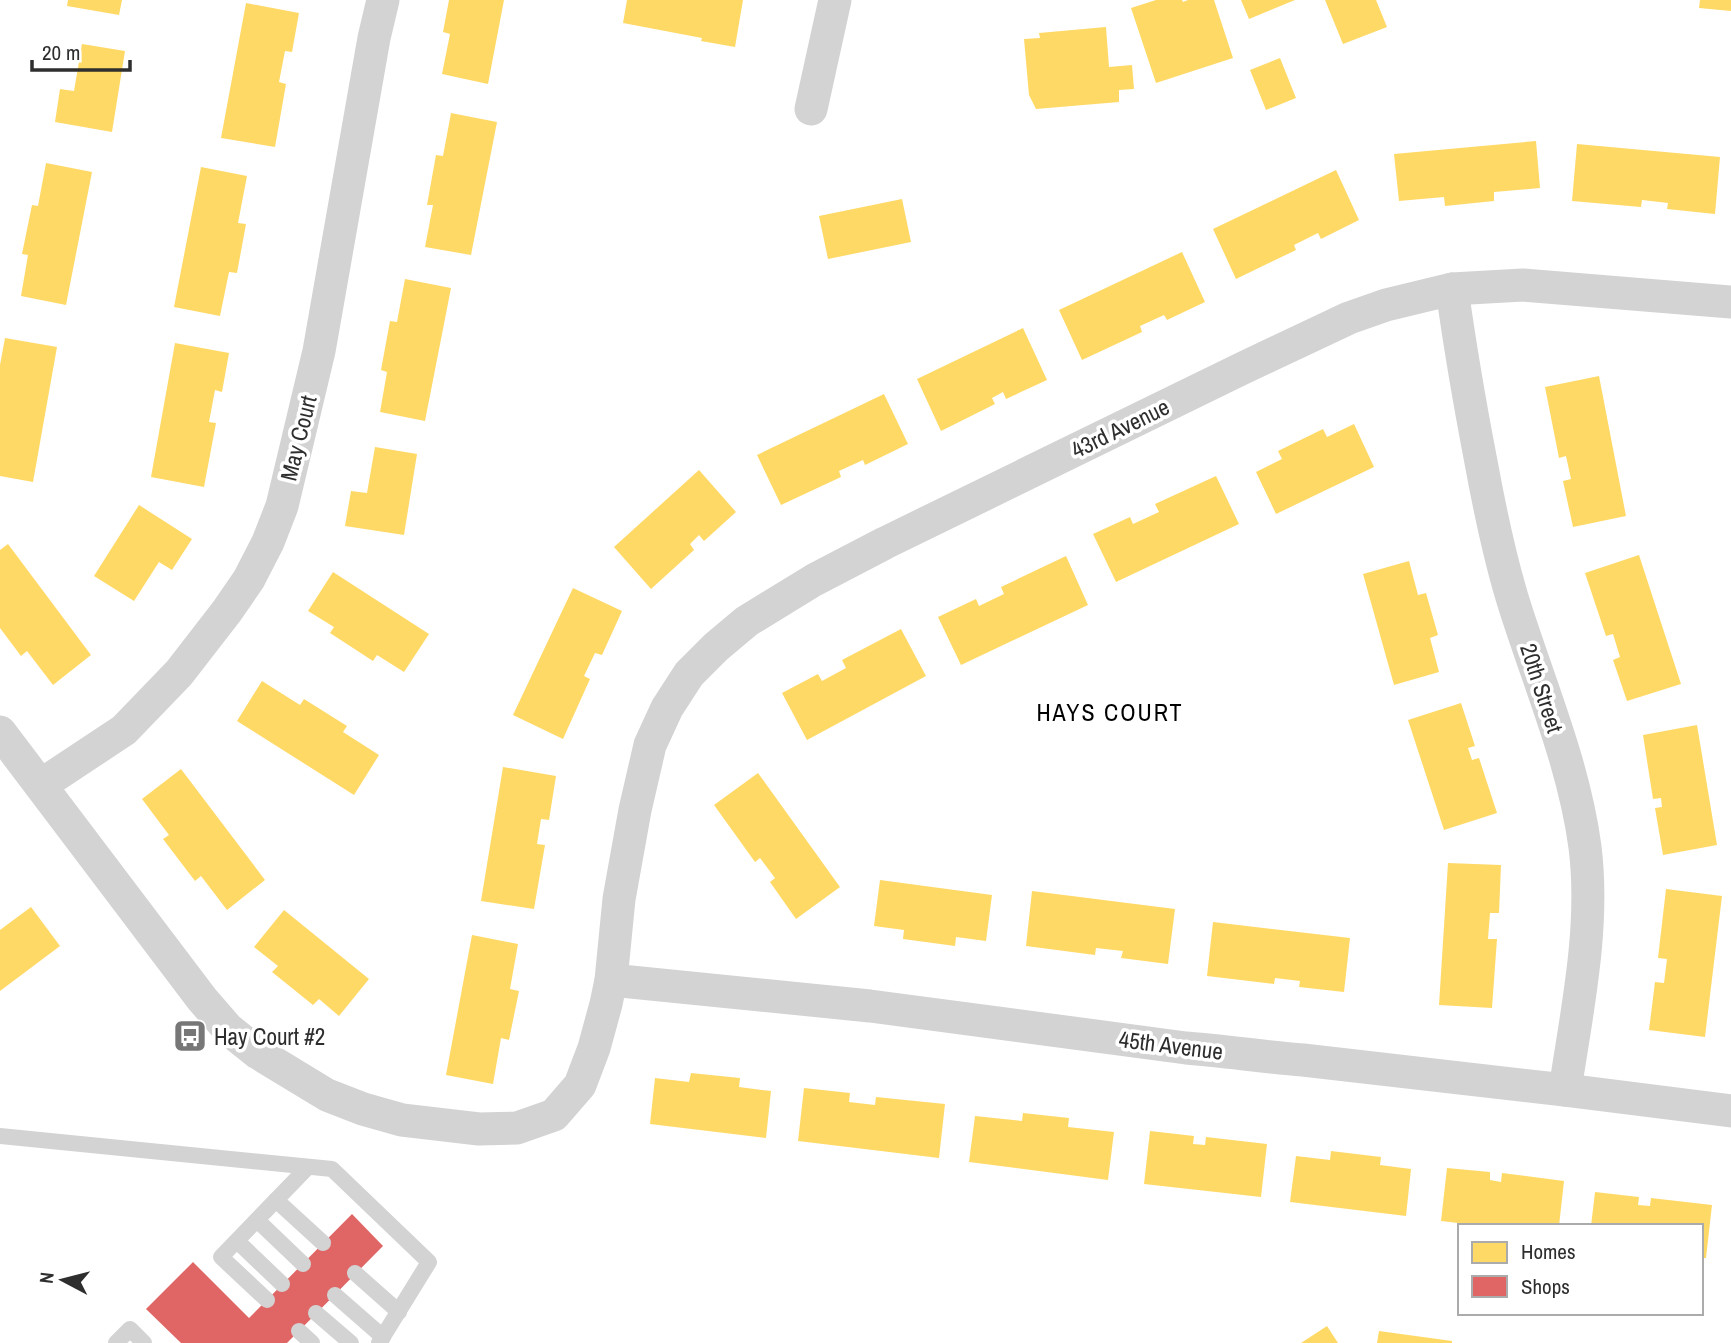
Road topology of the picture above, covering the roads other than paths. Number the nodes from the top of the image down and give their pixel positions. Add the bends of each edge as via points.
1 (383, 0) edge
2 (835, 0) edge
3 (811, 108) dead end
4 (1452, 289) junction
5 (1731, 302) edge
6 (0, 732) edge
7 (41, 785) junction
8 (611, 980) junction
9 (1565, 1090) junction
10 (1731, 1111) edge
11 (0, 1136) edge
12 (308, 1167) junction
13 (276, 1199) junction
14 (257, 1220) junction
15 (237, 1241) junction
16 (323, 1243) dead end
17 (303, 1264) dead end
18 (355, 1273) dead end
19 (282, 1284) dead end
20 (335, 1294) dead end
21 (267, 1300) dead end
22 (400, 1312) junction
23 (316, 1313) dead end
24 (299, 1331) dead end
25 (381, 1340) edge
26 (116, 1343) edge
27 (144, 1343) edge
28 (312, 1343) edge
29 (351, 1343) edge

1 - 7 street, May Court via 319,351 282,506 268,542 249,579 179,673 124,730
2 - 3 street
4 - 5 street, 43rd Avenue via 1523,285
4 - 8 street, 43rd Avenue via 1349,318 885,543 747,621 689,674 650,745 619,900
4 - 9 street, 20th Street via 1494,530 1577,796 1585,849 1587,916
6 - 7 street, 43rd Avenue
7 - 8 street, 43rd Avenue via 228,1028 258,1054 327,1095 363,1110 402,1120 479,1129 517,1128 554,1115 580,1085
8 - 9 street, 45th Avenue via 870,1006 1265,1058
9 - 10 street, 45th Avenue
11 - 12 lane
12 - 13 lane
12 - 22 lane via 332,1169 429,1262
13 - 14 lane
13 - 16 lane
14 - 15 lane
14 - 17 lane
15 - 19 lane
15 - 21 lane via 221,1258
18 - 22 lane
20 - 25 lane
22 - 25 lane
23 - 29 lane
24 - 28 lane
26 - 27 lane via 130,1329

